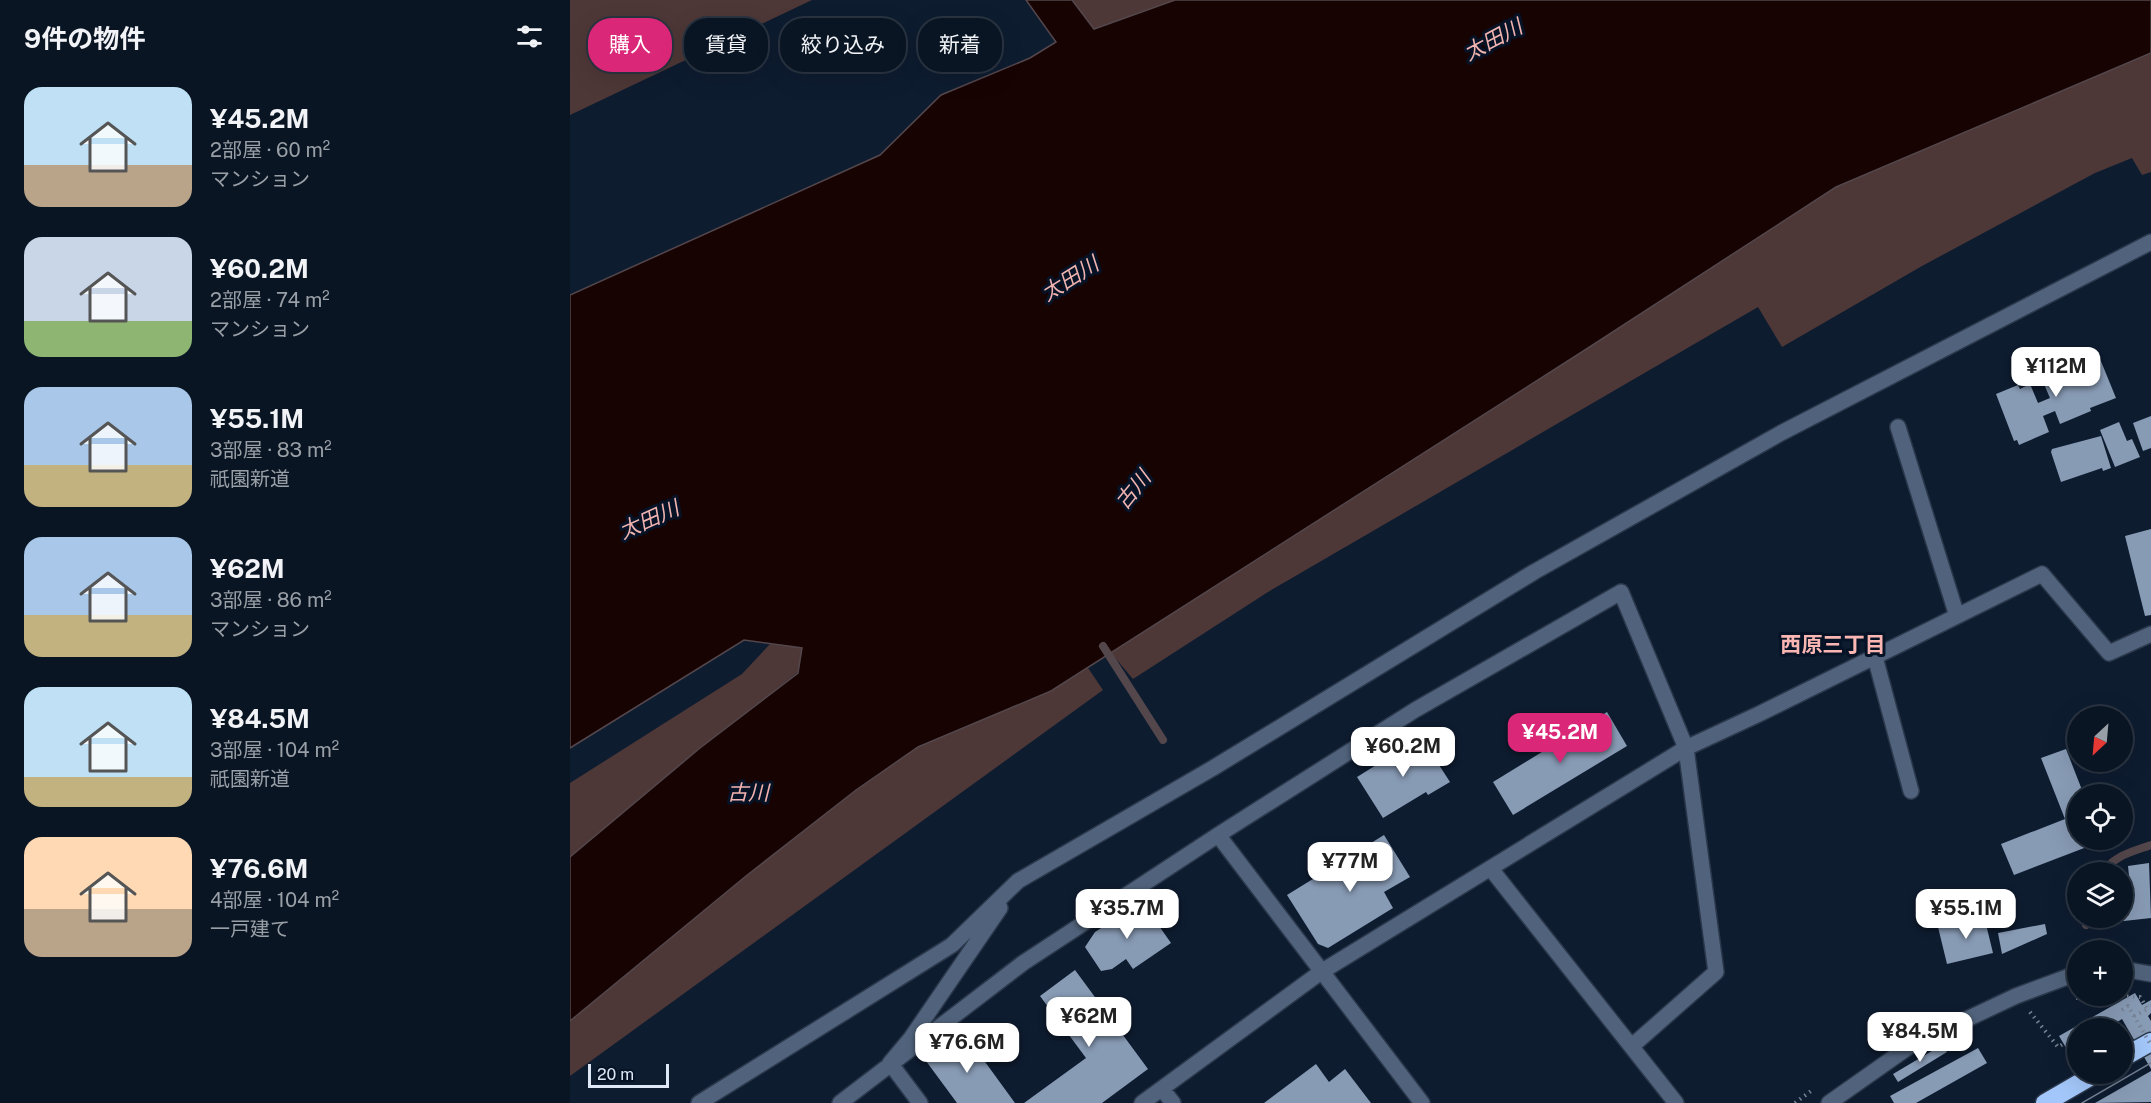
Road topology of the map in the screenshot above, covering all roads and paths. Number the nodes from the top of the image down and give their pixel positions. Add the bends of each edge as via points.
1 (2151, 242) edge
2 (1898, 427) dead end
3 (1957, 616) junction
4 (2151, 634) edge
5 (1875, 657) junction
6 (1686, 748) junction
7 (1911, 791) dead end
8 (1218, 835) junction
9 (1491, 869) junction
10 (1018, 881) junction
11 (2133, 971) edge
12 (1321, 972) junction
13 (2151, 974) edge
14 (2067, 977) edge
15 (2022, 993) junction
16 (2133, 997) edge
17 (2151, 1006) edge
18 (2122, 1010) dead end
19 (2134, 1016) junction
20 (2151, 1043) edge
21 (2063, 1044) dead end
22 (1632, 1046) junction
23 (2133, 1052) edge
24 (890, 1063) junction
25 (2078, 1084) edge
26 (1162, 1089) junction
27 (699, 1103) edge
28 (840, 1103) edge
29 (920, 1103) edge
30 (1142, 1103) edge
31 (1173, 1103) edge
32 (1422, 1103) edge
33 (1676, 1103) edge
34 (1829, 1103) edge
35 (2045, 1103) edge

1 - 10 street via 1781,433 1534,572 1213,768
2 - 3 street
3 - 4 street via 2042,574 2109,653
3 - 5 street
5 - 6 street
5 - 7 street
6 - 8 street via 1621,592 1415,710
6 - 9 street
6 - 22 street via 1716,972
8 - 12 street
8 - 24 street via 1023,963
9 - 12 street
9 - 22 street
10 - 24 street
10 - 27 street via 952,945
11 - 13 street
12 - 26 street
12 - 32 street
14 - 15 street
15 - 21 path via 2029,1010 2058,1047
15 - 34 street via 1910,1046
16 - 17 path via 2140,997 2147,1008
17 - 19 path
18 - 19 path, bridge via 2128,1006
19 - 20 path, bridge
20 - 23 highway
22 - 33 street
24 - 28 street
24 - 29 street
25 - 35 highway
26 - 30 street
26 - 31 street

